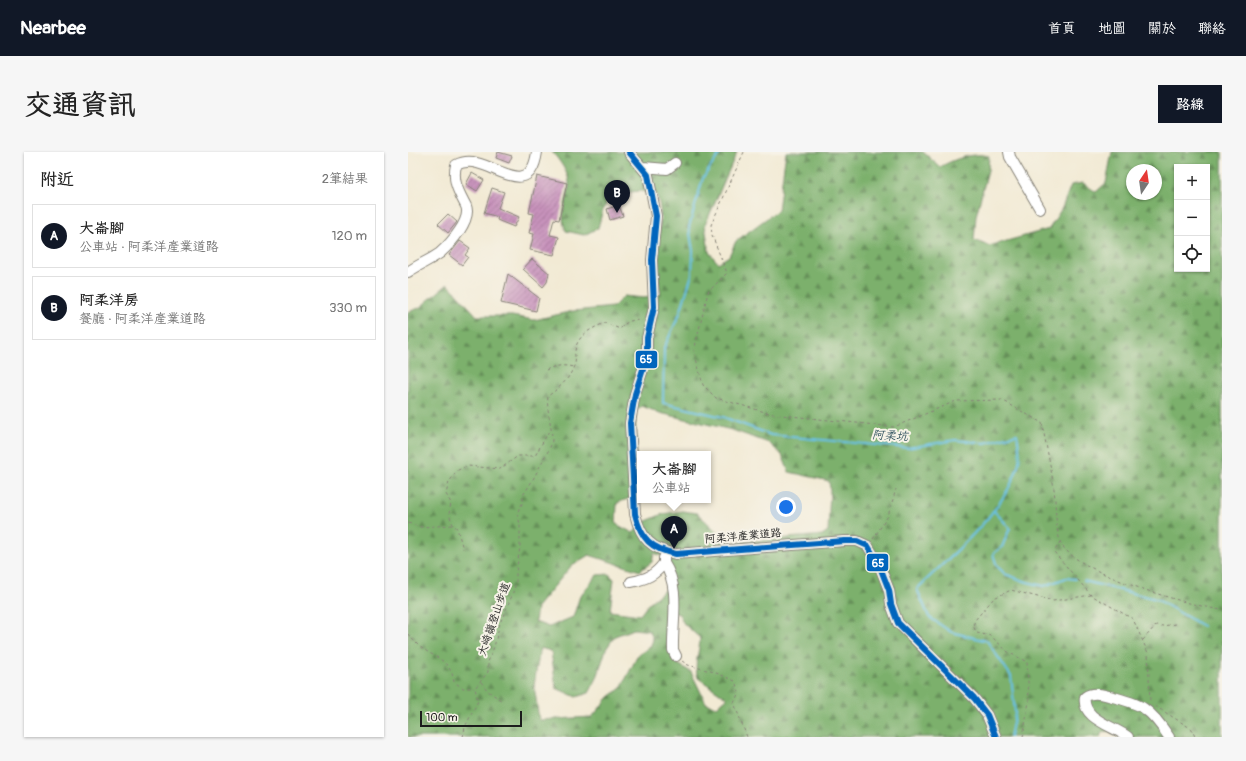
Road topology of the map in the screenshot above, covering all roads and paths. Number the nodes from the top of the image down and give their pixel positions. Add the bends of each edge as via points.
1 (537, 152) edge
2 (629, 152) edge
3 (744, 152) edge
4 (1009, 152) edge
5 (675, 163) dead end
6 (643, 167) junction
7 (1040, 209) dead end
8 (408, 272) edge
9 (650, 323) junction
10 (574, 367) junction
11 (546, 370) dead end
12 (551, 428) junction
13 (896, 489) dead end
14 (408, 523) edge
15 (453, 525) junction
16 (1060, 542) junction
17 (868, 546) junction
18 (463, 549) dead end
19 (662, 550) junction
20 (664, 563) junction
21 (631, 582) dead end
22 (1090, 595) junction
23 (1222, 610) edge
24 (1175, 624) dead end
25 (408, 634) edge
26 (1143, 641) junction
27 (676, 656) joint
28 (480, 682) junction
29 (475, 688) junction
30 (502, 701) dead end
31 (463, 737) edge
32 (747, 737) edge
33 (996, 737) edge
34 (1023, 737) edge
35 (1128, 737) edge
36 (1169, 737) edge
37 (1195, 737) edge

1 - 8 street via 532,171 526,176 505,175 477,163 456,165 454,174 457,190 467,208 465,224 440,254
2 - 6 street, 阿柔洋產業道路
3 - 16 path via 711,225 712,235 727,273 708,292 694,351 703,385 716,398 772,414 894,427 956,401 1002,400 1042,423 1053,477
4 - 7 street
5 - 6 street via 666,169
6 - 9 street, 阿柔洋產業道路 via 648,175 656,216 652,260 655,296
9 - 10 path via 626,321 620,328 605,323 591,329 576,344
9 - 19 street, 阿柔洋產業道路 via 647,357 635,394 631,418 632,483 638,527 644,539
10 - 11 path via 562,365
10 - 12 path, 大崎嶺登山步道 via 560,388 548,396
12 - 15 path via 535,456 518,456 500,469 468,466 458,470 449,482 446,494 451,503 449,514
12 - 28 path, 大崎嶺登山步道 via 552,441 549,452 523,495 523,502 517,513 520,524 520,547 516,583 488,662 488,672
13 - 17 path via 888,516
14 - 15 path via 421,527
15 - 18 path via 457,528
16 - 22 path via 1054,552
16 - 23 path via 1078,561 1134,587
17 - 19 street, 阿柔洋產業道路 via 857,541 845,541 676,554
17 - 33 street via 889,590 898,623 974,698 987,715
19 - 20 street
20 - 21 street via 657,573
20 - 27 street via 671,572 673,584 673,650
22 - 26 path via 1134,619
22 - 34 path via 1053,601 1010,590 994,598 975,620 973,626 977,633 991,636 1008,652 1027,662 1029,701
24 - 26 path via 1156,625
25 - 29 path via 419,646 442,659 453,674 454,682 463,688
26 - 37 path via 1148,653 1150,702 1192,728
27 - 32 path via 688,665 735,681 739,692 734,703
28 - 29 path, 大崎嶺登山步道
28 - 30 path
29 - 31 path via 478,701
35 - 36 street via 1093,717 1086,709 1085,697 1089,694 1100,694 1136,703 1156,718

